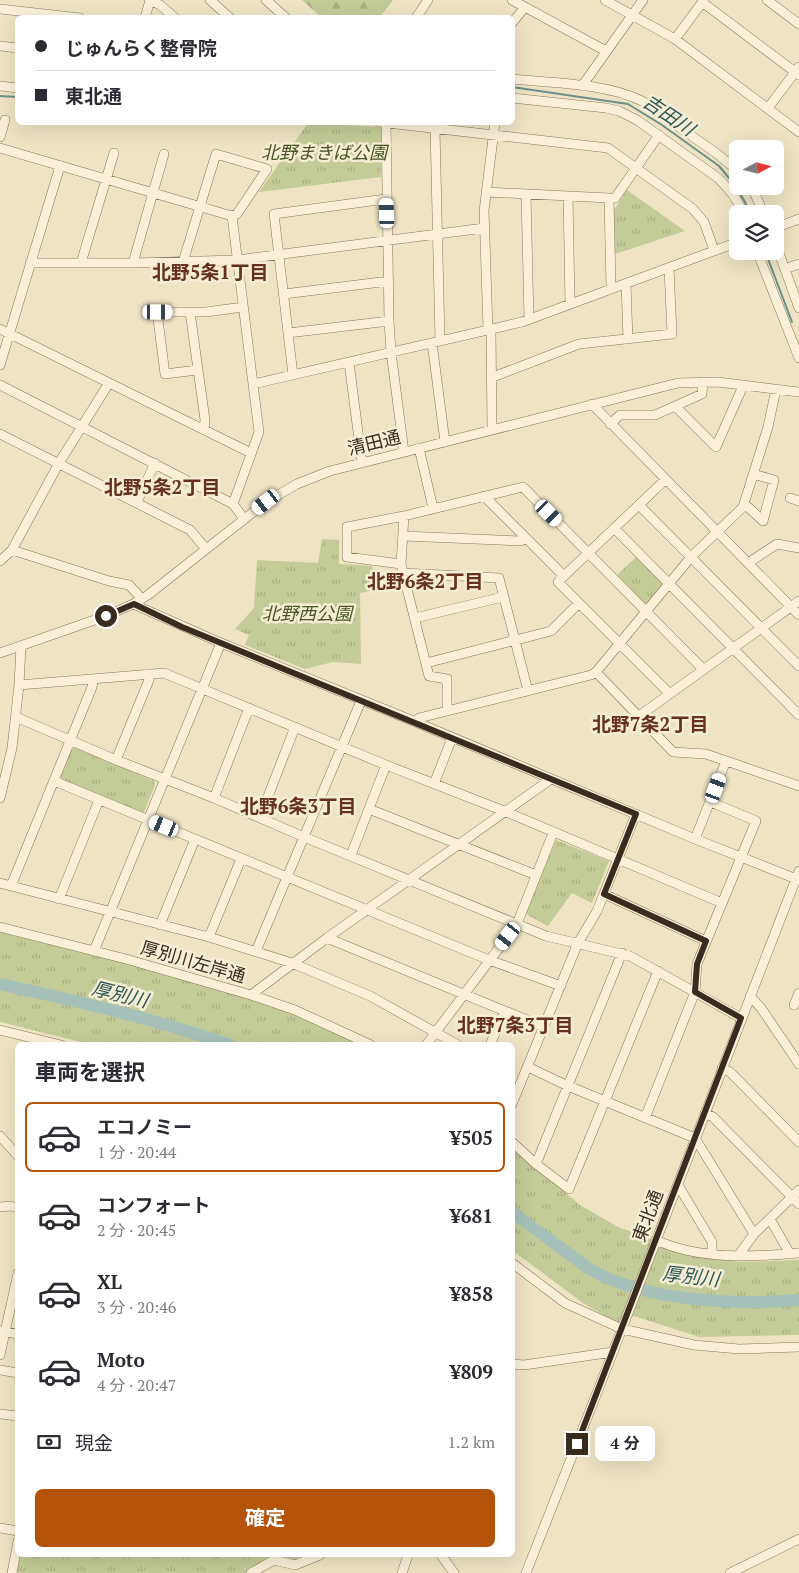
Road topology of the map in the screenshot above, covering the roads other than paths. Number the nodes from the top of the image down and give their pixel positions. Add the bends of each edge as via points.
1 (150, 0) edge
2 (210, 0) edge
3 (266, 0) edge
4 (428, 0) edge
5 (512, 0) edge
6 (605, 0) edge
7 (643, 0) edge
8 (767, 0) edge
9 (703, 1) edge
10 (524, 7) junction
11 (0, 9) edge
12 (53, 15) edge
13 (146, 15) edge
14 (171, 15) edge
15 (227, 15) edge
16 (283, 15) edge
17 (418, 15) edge
18 (632, 15) junction
19 (515, 19) edge
20 (799, 24) edge
21 (675, 40) junction
22 (0, 46) edge
23 (15, 48) edge
24 (606, 51) junction
25 (798, 71) edge
26 (515, 78) edge
27 (0, 86) edge
28 (582, 86) junction
29 (15, 88) edge
30 (515, 98) edge
31 (768, 108) junction
32 (4, 120) dead end
33 (386, 125) edge
34 (402, 125) edge
35 (495, 125) edge
36 (435, 129) junction
37 (799, 132) edge
38 (493, 135) junction
39 (659, 135) junction
40 (0, 137) edge
41 (0, 148) edge
42 (114, 152) dead end
43 (164, 154) dead end
44 (729, 164) edge
45 (60, 166) junction
46 (636, 168) junction
47 (106, 179) junction
48 (486, 192) junction
49 (152, 193) junction
50 (526, 194) junction
51 (568, 196) junction
52 (609, 198) junction
53 (386, 199) junction
54 (740, 205) edge
55 (200, 207) junction
56 (232, 216) junction
57 (799, 219) edge
58 (784, 225) edge
59 (484, 228) junction
60 (438, 234) junction
61 (388, 241) junction
62 (729, 245) edge
63 (714, 250) junction
64 (279, 255) junction
65 (237, 260) junction
66 (761, 260) edge
67 (782, 260) edge
68 (183, 262) junction
69 (30, 263) junction
70 (80, 263) junction
71 (133, 263) junction
72 (799, 264) edge
73 (669, 268) junction
74 (785, 269) junction
75 (389, 281) junction
76 (626, 284) junction
77 (611, 288) junction
78 (284, 294) junction
79 (570, 304) junction
80 (243, 307) junction
81 (799, 308) edge
82 (190, 312) junction
83 (529, 319) junction
84 (389, 321) junction
85 (0, 329) edge
86 (490, 329) junction
87 (288, 333) junction
88 (10, 334) junction
89 (628, 339) junction
90 (436, 342) junction
91 (391, 352) junction
92 (799, 358) edge
93 (349, 362) junction
94 (0, 365) edge
95 (198, 370) junction
96 (293, 375) junction
97 (493, 377) junction
98 (703, 382) junction
99 (109, 383) junction
100 (253, 384) junction
101 (0, 385) edge
102 (744, 386) junction
103 (776, 389) junction
104 (799, 392) edge
105 (592, 404) junction
106 (676, 407) junction
107 (610, 424) junction
108 (82, 426) junction
109 (204, 430) junction
110 (492, 430) junction
111 (0, 434) edge
112 (444, 442) junction
113 (419, 448) junction
114 (404, 452) junction
115 (251, 453) junction
116 (155, 463) junction
117 (362, 463) junction
118 (59, 464) junction
119 (753, 474) junction
120 (665, 480) junction
121 (484, 496) junction
122 (137, 502) junction
123 (233, 504) junction
124 (638, 505) junction
125 (743, 507) junction
126 (433, 508) junction
127 (404, 516) junction
128 (244, 519) junction
129 (614, 528) junction
130 (717, 531) junction
131 (404, 536) junction
132 (527, 539) junction
133 (799, 548) edge
134 (206, 549) junction
135 (589, 553) junction
136 (5, 555) edge
137 (691, 557) junction
138 (748, 563) junction
139 (401, 564) junction
140 (403, 573) junction
141 (564, 576) junction
142 (670, 584) junction
143 (504, 597) junction
144 (799, 601) edge
145 (138, 602) junction
146 (579, 603) junction
147 (791, 607) junction
148 (647, 611) junction
149 (799, 615) edge
150 (415, 618) junction
151 (761, 627) junction
152 (514, 640) junction
153 (221, 643) junction
154 (620, 643) junction
155 (22, 646) junction
156 (733, 648) junction
157 (0, 652) edge
158 (426, 663) junction
159 (799, 666) edge
160 (703, 669) junction
161 (596, 672) junction
162 (150, 674) junction
163 (94, 679) junction
164 (19, 685) junction
165 (202, 689) junction
166 (528, 691) junction
167 (669, 693) junction
168 (361, 701) junction
169 (249, 708) junction
170 (447, 710) junction
171 (799, 715) edge
172 (639, 716) junction
173 (16, 717) junction
174 (415, 722) junction
175 (296, 727) junction
176 (452, 738) junction
177 (70, 741) junction
178 (342, 746) junction
179 (116, 760) junction
180 (726, 761) junction
181 (386, 765) junction
182 (2, 778) edge
183 (165, 778) junction
184 (550, 779) junction
185 (54, 781) junction
186 (434, 784) junction
187 (799, 786) edge
188 (0, 798) edge
189 (214, 798) junction
190 (99, 800) junction
191 (710, 802) junction
192 (369, 809) junction
193 (504, 811) junction
194 (636, 814) junction
195 (260, 817) junction
196 (148, 820) junction
197 (554, 834) junction
198 (304, 837) junction
199 (195, 839) junction
200 (695, 839) junction
201 (458, 845) junction
202 (350, 855) junction
203 (740, 858) junction
204 (241, 859) junction
205 (618, 860) junction
206 (536, 875) junction
207 (798, 877) edge
208 (287, 878) junction
209 (410, 879) junction
210 (0, 883) edge
211 (10, 886) junction
212 (604, 894) junction
213 (59, 899) junction
214 (722, 903) junction
215 (366, 910) junction
216 (110, 912) junction
217 (517, 924) junction
218 (160, 925) junction
219 (0, 927) edge
220 (209, 937) junction
221 (327, 938) junction
222 (706, 941) junction
223 (578, 943) junction
224 (94, 951) junction
225 (256, 951) junction
226 (622, 953) junction
227 (489, 960) junction
228 (292, 963) junction
229 (658, 971) junction
230 (561, 986) junction
231 (695, 992) junction
232 (799, 993) edge
233 (464, 994) junction
234 (251, 996) junction
235 (750, 996) junction
236 (794, 1005) dead end
237 (504, 1011) junction
238 (741, 1018) junction
239 (544, 1028) junction
240 (0, 1030) edge
241 (435, 1032) junction
242 (49, 1042) edge
243 (364, 1042) edge
244 (428, 1042) edge
245 (453, 1042) edge
246 (491, 1042) edge
247 (799, 1064) edge
248 (528, 1066) junction
249 (722, 1068) junction
250 (568, 1086) junction
251 (515, 1097) edge
252 (604, 1102) junction
253 (705, 1113) junction
254 (645, 1118) junction
255 (696, 1138) junction
256 (1, 1139) edge
257 (799, 1142) edge
258 (515, 1145) edge
259 (15, 1153) edge
260 (536, 1164) junction
261 (678, 1185) junction
262 (799, 1190) edge
263 (792, 1197) junction
264 (799, 1204) edge
265 (0, 1207) edge
266 (15, 1207) edge
267 (770, 1219) junction
268 (754, 1234) junction
269 (656, 1240) junction
270 (794, 1253) edge
271 (712, 1254) junction
272 (738, 1256) junction
273 (515, 1265) edge
274 (15, 1284) edge
275 (622, 1329) junction
276 (2, 1331) edge
277 (15, 1333) edge
278 (799, 1347) edge
279 (613, 1352) junction
280 (0, 1355) edge
281 (515, 1364) edge
282 (0, 1370) edge
283 (15, 1372) edge
284 (0, 1414) edge
285 (15, 1416) edge
286 (0, 1528) edge
287 (15, 1530) edge
288 (799, 1539) edge
289 (15, 1557) edge
290 (316, 1557) edge
291 (407, 1557) edge
292 (442, 1557) edge
293 (294, 1569) edge
294 (452, 1572) edge
295 (12, 1573) edge
296 (251, 1573) edge
297 (402, 1573) edge
298 (526, 1573) edge
299 (730, 1573) edge

1 - 13 street
1 - 14 street
2 - 15 street
3 - 16 street
4 - 17 street
5 - 10 street
6 - 18 street
7 - 18 street
8 - 20 street
9 - 21 street
9 - 25 street
10 - 19 street
10 - 24 street
11 - 12 street
18 - 21 street
18 - 24 street
21 - 31 street
22 - 23 street
24 - 28 street
25 - 31 street
26 - 28 street
27 - 29 street
28 - 44 street via 621,92 642,101
30 - 39 street via 619,111
31 - 37 street
32 - 40 street
33 - 53 street
34 - 36 street
35 - 38 street
36 - 38 street
36 - 60 street
38 - 46 street via 601,146
38 - 48 street
39 - 46 street
39 - 54 street via 718,178
41 - 45 street
42 - 47 street
43 - 49 street
45 - 47 street
45 - 69 street
46 - 52 street via 615,198
46 - 63 street via 699,215
47 - 49 street
47 - 70 street
48 - 50 street
48 - 59 street
49 - 55 street
49 - 71 street
50 - 51 street
50 - 83 street
51 - 52 street
51 - 79 street
52 - 77 street
53 - 61 street
53 - 64 street via 274,214
55 - 56 street
55 - 56 street via 216,154 267,169 237,214
55 - 68 street
56 - 65 street
57 - 58 street
59 - 60 street
59 - 86 street
60 - 61 street
60 - 90 street
61 - 64 street
61 - 75 street
62 - 63 street
63 - 73 street
64 - 65 street
64 - 78 street
65 - 68 street
65 - 80 street
66 - 92 street
67 - 74 street
68 - 71 street
69 - 70 street
69 - 88 street
70 - 71 street
72 - 74 street
73 - 76 street
73 - 89 street via 672,334
74 - 81 street
75 - 78 street
75 - 84 street
76 - 77 street
76 - 89 street
77 - 79 street
78 - 87 street
79 - 83 street
80 - 82 street
80 - 100 street
82 - 95 street
82 - 95 street via 158,312 165,374
83 - 86 street
84 - 87 street
84 - 91 street
85 - 88 street
86 - 90 street
86 - 97 street
87 - 96 street
88 - 94 street
88 - 99 street
89 - 97 street via 580,344
90 - 91 street
90 - 112 street
91 - 93 street
91 - 114 street
93 - 96 street
93 - 117 street
95 - 109 street
96 - 100 street
97 - 110 street
98 - 102 street, 清田通
98 - 105 street, 清田通 via 665,385
98 - 106 street via 702,394
99 - 108 street
99 - 109 street
100 - 115 street via 259,432
101 - 108 street
102 - 103 street, 清田通
102 - 106 street via 716,447
103 - 104 street, 清田通
103 - 119 street
105 - 107 street
105 - 110 street, 清田通
106 - 107 street via 655,415 620,415
107 - 120 street
108 - 116 street
108 - 118 street
109 - 115 street
110 - 112 street, 清田通
111 - 118 street
112 - 113 street, 清田通
113 - 114 street, 清田通
113 - 126 street
114 - 117 street, 清田通
115 - 123 street
116 - 122 street
116 - 123 street
117 - 128 street, 清田通 via 296,484
118 - 122 street
118 - 136 street
119 - 125 street
119 - 125 street via 774,480 763,521 748,507
120 - 124 street
120 - 130 street
121 - 126 street
121 - 132 street
121 - 135 street via 523,487
122 - 134 street via 190,530
123 - 128 street
124 - 129 street
124 - 137 street
125 - 130 street
126 - 127 street
127 - 131 street
127 - 139 street via 347,528 347,557
128 - 134 street, 清田通
129 - 135 street
129 - 142 street
130 - 137 street
130 - 138 street
131 - 132 street
131 - 139 street
132 - 141 street
133 - 138 street via 777,544
134 - 145 street, 清田通
135 - 141 street
135 - 148 street
136 - 145 street via 129,585
137 - 142 street
137 - 151 street
138 - 147 street
139 - 140 street
140 - 143 street via 499,578
140 - 150 street
141 - 146 street via 558,582
142 - 148 street
142 - 156 street
143 - 150 street
143 - 152 street
144 - 147 street
145 - 153 street
145 - 155 street, 清田通
146 - 152 street via 551,631
146 - 154 street
147 - 149 street
147 - 151 street
148 - 154 street
148 - 160 street
150 - 158 street
151 - 156 street
151 - 159 street
152 - 158 street
152 - 166 street
153 - 165 street
153 - 168 street
154 - 161 street
154 - 167 street
155 - 157 street, 清田通
155 - 164 street
156 - 160 street
156 - 171 street
158 - 170 street via 429,676 447,679
160 - 167 street
161 - 166 street
161 - 172 street
162 - 163 street
162 - 165 street via 164,673
162 - 179 street
163 - 164 street
163 - 177 street
164 - 173 street
165 - 169 street
165 - 183 street
166 - 170 street
167 - 172 street
168 - 174 street
168 - 178 street
169 - 175 street
169 - 189 street
170 - 174 street
172 - 180 street via 673,752 706,754
173 - 177 street
173 - 182 street via 12,748
174 - 176 street
175 - 178 street
175 - 195 street
176 - 184 street
176 - 186 street
177 - 179 street
177 - 185 street
178 - 181 street
178 - 198 street
179 - 183 street
180 - 187 street
180 - 191 street
181 - 186 street
181 - 192 street
182 - 188 street
183 - 189 street
183 - 196 street
184 - 193 street
184 - 194 street
185 - 190 street
185 - 211 street
186 - 193 street
189 - 195 street
190 - 196 street
190 - 213 street
191 - 200 street
191 - 203 street via 756,821
192 - 201 street
192 - 202 street
193 - 197 street
193 - 201 street
194 - 200 street
194 - 205 street
195 - 198 street
196 - 199 street
196 - 216 street
197 - 205 street
197 - 206 street
198 - 202 street
198 - 208 street
199 - 204 street
199 - 218 street
200 - 203 street
201 - 206 street
201 - 209 street
202 - 209 street
203 - 207 street
203 - 214 street
204 - 208 street
204 - 220 street
205 - 212 street
205 - 214 street
206 - 217 street
207 - 235 street, 東北通
208 - 215 street
208 - 225 street
209 - 215 street
209 - 217 street
210 - 211 street
211 - 213 street
212 - 222 street
212 - 223 street
213 - 216 street
214 - 222 street
215 - 221 street
215 - 227 street
216 - 218 street
216 - 224 street
217 - 223 street via 546,936
217 - 227 street
218 - 220 street
219 - 224 street, 厚別川左岸通
220 - 225 street
221 - 228 street
221 - 233 street
222 - 231 street via 697,964
223 - 226 street
223 - 230 street
224 - 234 street, 厚別川左岸通
225 - 228 street
226 - 229 street
226 - 250 street
227 - 230 street
227 - 233 street
228 - 234 street
228 - 241 street via 370,996
229 - 231 street
229 - 252 street
230 - 239 street
231 - 238 street
231 - 254 street
232 - 236 street
233 - 237 street
233 - 241 street
234 - 243 street, 厚別川左岸通 via 295,1010
235 - 238 street, 東北通
235 - 247 street via 762,1008
237 - 239 street
237 - 246 street
238 - 249 street, 東北通
239 - 248 street
240 - 242 street
241 - 244 street
241 - 245 street
248 - 250 street
248 - 251 street
249 - 253 street, 東北通
249 - 257 street via 730,1072
250 - 252 street
250 - 260 street
252 - 254 street
252 - 260 street via 569,1189
253 - 255 street, 東北通
253 - 263 street via 713,1117
254 - 255 street
255 - 261 street, 東北通
255 - 268 street
256 - 259 street
258 - 260 street
261 - 269 street, 東北通
261 - 271 street via 712,1242
262 - 263 street
263 - 264 street
263 - 267 street
265 - 266 street
267 - 268 street
267 - 270 street
268 - 272 street
269 - 271 street
269 - 275 street, 東北通
270 - 272 street
271 - 272 street
273 - 275 street via 565,1303
274 - 276 street
275 - 278 street via 694,1345 739,1350
275 - 279 street, 東北通
276 - 277 street
276 - 280 street
279 - 281 street
279 - 298 street, 東北通
282 - 283 street
284 - 285 street
286 - 287 street
288 - 299 street
289 - 295 street
290 - 293 street
291 - 297 street
292 - 294 street
293 - 296 street via 274,1560

